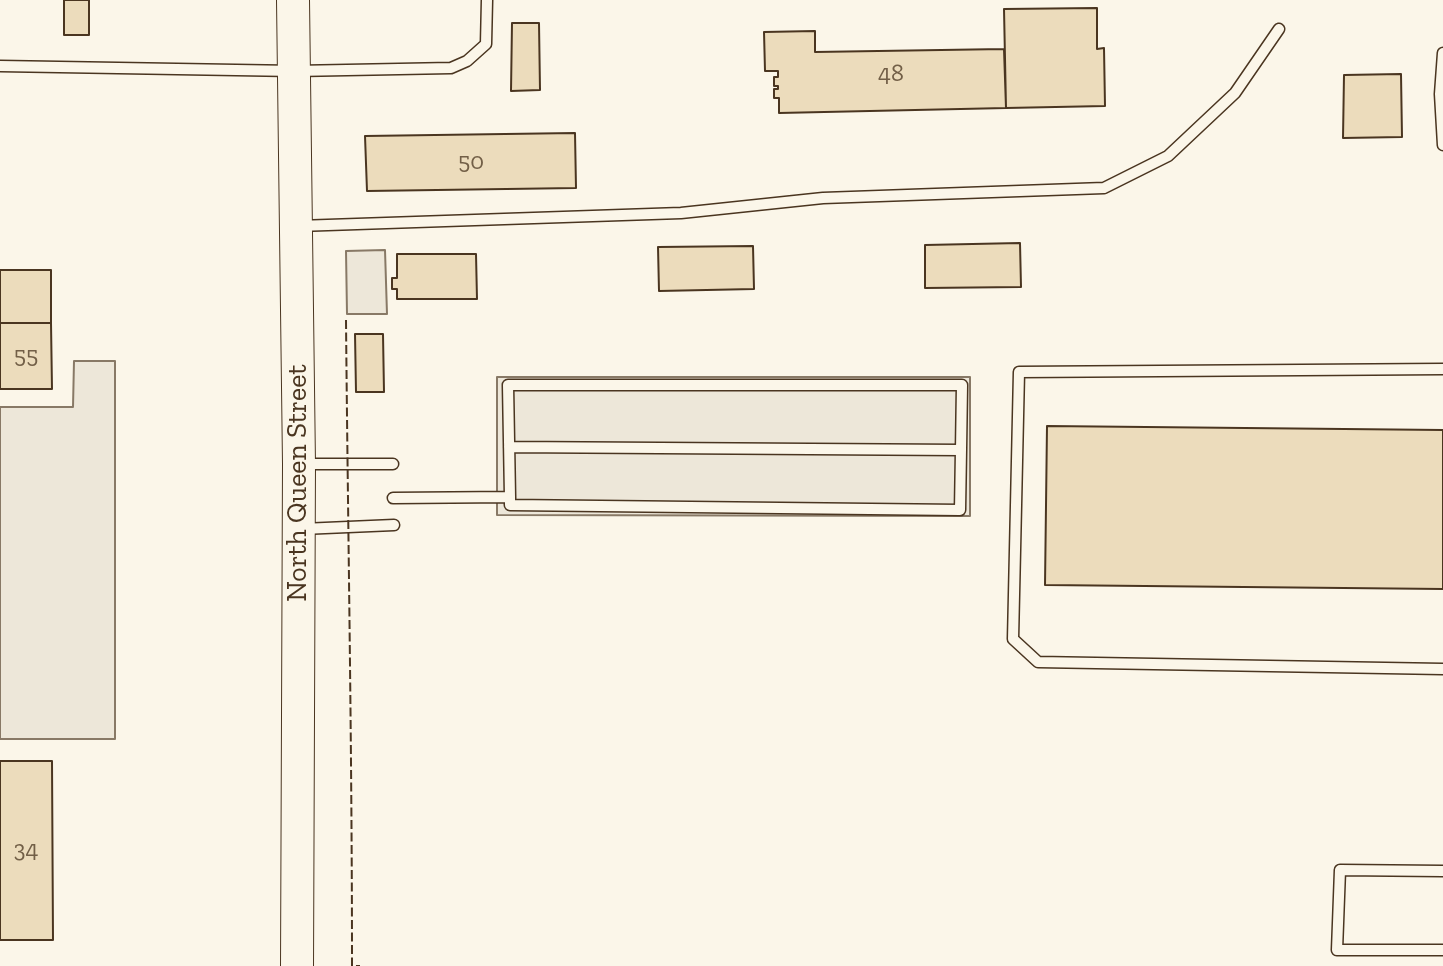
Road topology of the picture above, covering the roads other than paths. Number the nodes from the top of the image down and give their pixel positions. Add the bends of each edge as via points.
1 (293, 0) edge
2 (487, 0) edge
3 (1279, 29) dead end
4 (1443, 53) edge
5 (0, 66) edge
6 (295, 71) junction
7 (1443, 145) edge
8 (295, 226) junction
9 (1443, 369) edge
10 (509, 447) junction
11 (961, 450) junction
12 (299, 464) junction
13 (393, 464) dead end
14 (510, 497) junction
15 (393, 498) dead end
16 (394, 525) dead end
17 (299, 529) junction
18 (1443, 670) edge
19 (1443, 871) edge
20 (1443, 950) edge
21 (297, 966) edge

1 - 6 main road, North Queen Street
2 - 6 lane via 486,44 451,68
3 - 8 lane via 1235,93 1168,156 1104,188 823,198 667,213
4 - 7 lane
5 - 6 lane
6 - 8 main road, North Queen Street
8 - 12 main road, North Queen Street
9 - 18 lane via 1019,372 1013,639 1038,662
10 - 11 lane
10 - 11 lane via 508,384 962,385
10 - 14 lane
11 - 14 lane via 960,510 510,505
12 - 13 lane
12 - 17 main road, North Queen Street
14 - 15 lane
16 - 17 lane
17 - 21 main road, North Queen Street
19 - 20 lane via 1340,870 1337,950

